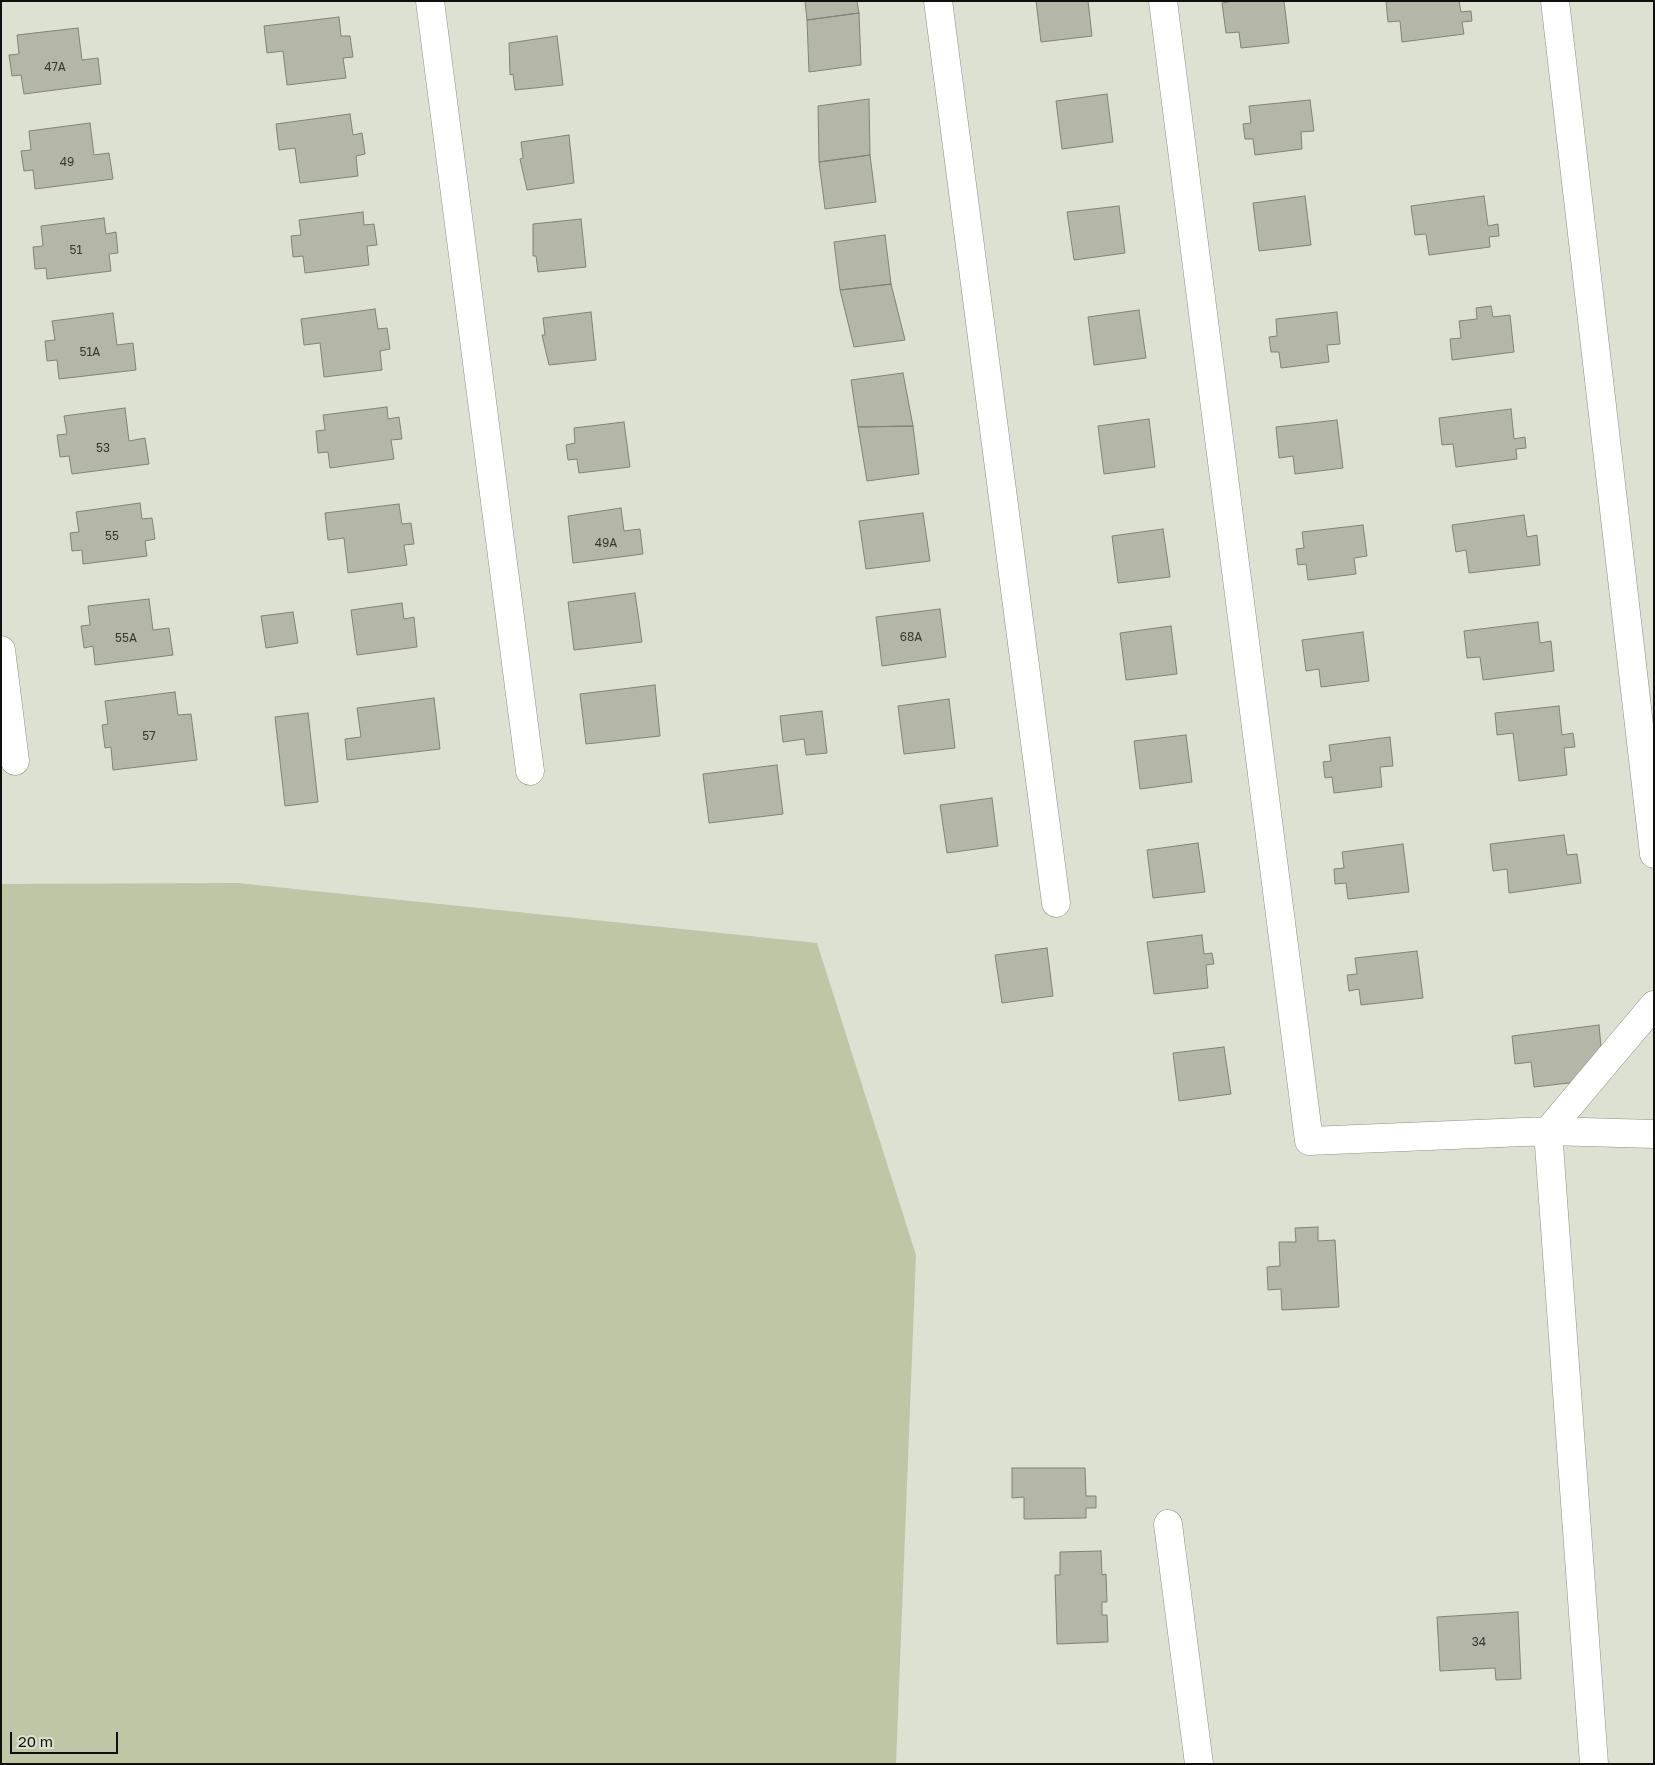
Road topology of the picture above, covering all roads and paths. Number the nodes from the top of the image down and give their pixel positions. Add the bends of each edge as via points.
1 (430, 1) edge
2 (938, 1) edge
3 (1163, 1) edge
4 (1555, 1) edge
5 (1, 650) edge
6 (15, 761) dead end
7 (530, 771) dead end
8 (1654, 854) edge
9 (1056, 903) dead end
10 (1654, 1005) edge
11 (1548, 1131) junction
12 (1654, 1134) edge
13 (1168, 1524) dead end
14 (1199, 1764) edge
15 (1594, 1764) edge

1 - 7 street
2 - 9 street
3 - 11 street via 1309,1141
4 - 8 street
5 - 6 street
10 - 11 street
11 - 12 street
11 - 15 street
13 - 14 street

